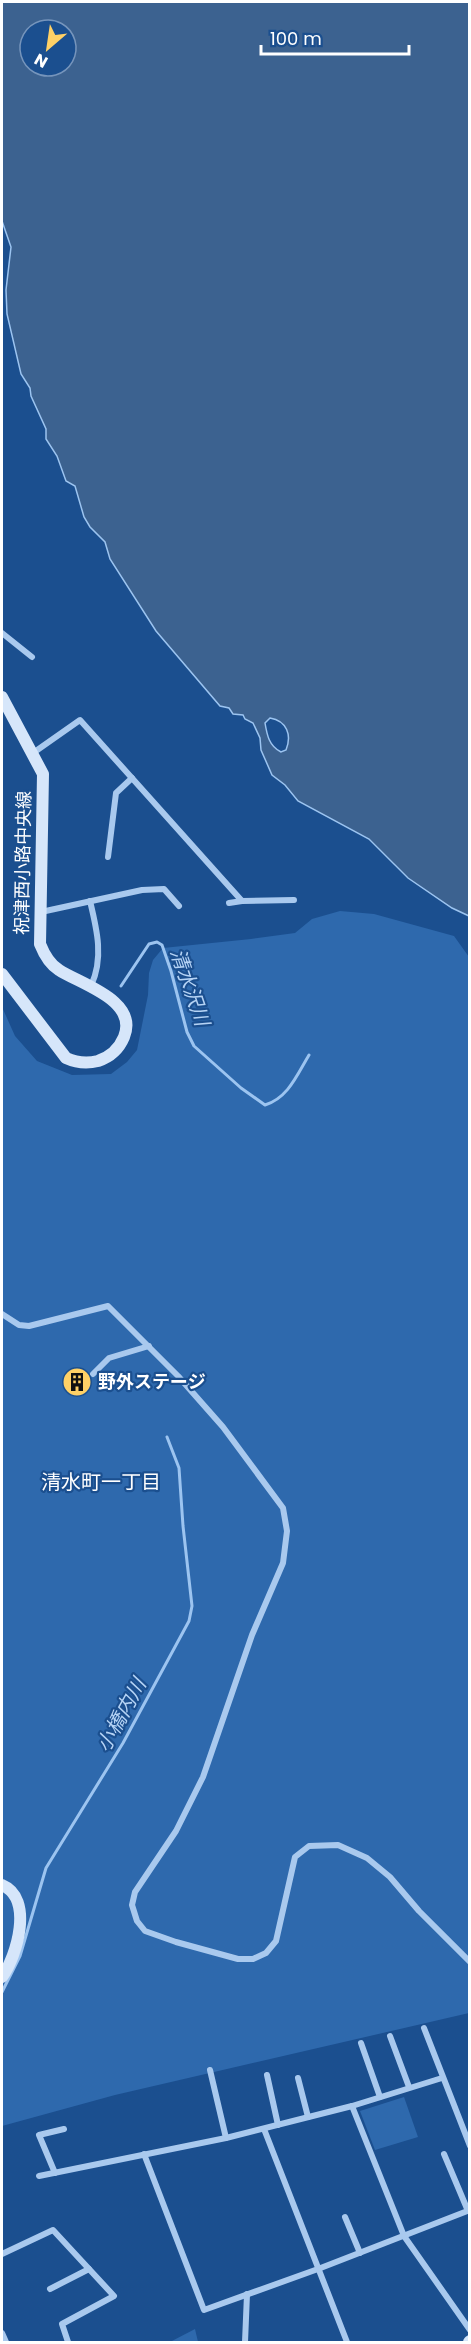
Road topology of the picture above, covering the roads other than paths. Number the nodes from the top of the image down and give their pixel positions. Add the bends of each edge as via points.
1 (2, 633) edge
2 (32, 657) dead end
3 (2, 697) edge
4 (33, 753) junction
5 (132, 778) junction
6 (108, 857) dead end
7 (294, 900) dead end
8 (90, 901) junction
9 (242, 901) junction
10 (229, 903) dead end
11 (179, 906) dead end
12 (41, 912) junction
13 (2, 974) edge
14 (91, 986) junction
15 (2, 1314) edge
16 (149, 1346) junction
17 (93, 1374) dead end
18 (2, 1885) edge
19 (470, 1962) edge
20 (2, 1977) edge
21 (424, 2028) dead end
22 (390, 2036) dead end
23 (362, 2043) dead end
24 (210, 2070) dead end
25 (267, 2075) dead end
26 (298, 2078) dead end
27 (442, 2078) junction
28 (409, 2087) junction
29 (380, 2097) junction
30 (352, 2106) junction
31 (308, 2117) junction
32 (278, 2125) junction
33 (264, 2128) junction
34 (64, 2129) dead end
35 (226, 2138) junction
36 (470, 2146) edge
37 (144, 2154) junction
38 (444, 2154) dead end
39 (55, 2173) junction
40 (39, 2176) dead end
41 (469, 2211) edge
42 (345, 2217) dead end
43 (404, 2236) junction
44 (360, 2253) junction
45 (2, 2254) edge
46 (89, 2269) junction
47 (318, 2269) junction
48 (50, 2289) dead end
49 (247, 2294) junction
50 (470, 2330) edge
51 (2, 2333) edge
52 (6, 2343) edge
53 (68, 2343) edge
54 (245, 2343) edge
55 (347, 2343) edge

1 - 2 street
3 - 4 main road, 祝津西小路中央線
4 - 5 street via 80,720
4 - 12 main road, 祝津西小路中央線 via 43,774
5 - 6 street via 116,793
5 - 9 street
7 - 9 street
8 - 11 street via 164,889
8 - 12 street
8 - 14 street via 99,938 98,971
9 - 10 street
12 - 14 main road, 祝津西小路中央線 via 40,944 45,957 57,970
13 - 14 main road, 祝津西小路中央線 via 52,1043 77,1063 106,1059 116,1051 126,1033 123,1014 111,998
15 - 16 street via 19,1325 29,1326 108,1306
16 - 17 street via 109,1358
16 - 19 street via 258,1471 283,1508 287,1531 283,1563 252,1635 203,1777 176,1831 135,1892 132,1905 137,1921 145,1931 176,1942 238,1959 253,1959 266,1953 276,1941 294,1857 309,1846 338,1845 367,1858 390,1877
18 - 20 main road via 19,1905 20,1927 15,1953
21 - 27 street
22 - 28 street
23 - 29 street
24 - 35 street
25 - 32 street
26 - 31 street
27 - 28 street
27 - 36 street
28 - 29 street
29 - 30 street
30 - 31 street
30 - 43 street
31 - 32 street
32 - 33 street
33 - 35 street
33 - 47 street
34 - 39 street via 39,2135
35 - 37 street
37 - 39 street
37 - 49 street via 204,2310
38 - 41 street
39 - 40 street
41 - 43 street
42 - 44 street
43 - 44 street
43 - 50 street
44 - 47 street
45 - 46 street via 53,2230
46 - 48 street
46 - 53 street via 114,2296 62,2324
47 - 49 street
47 - 55 street
49 - 54 street
51 - 52 street

